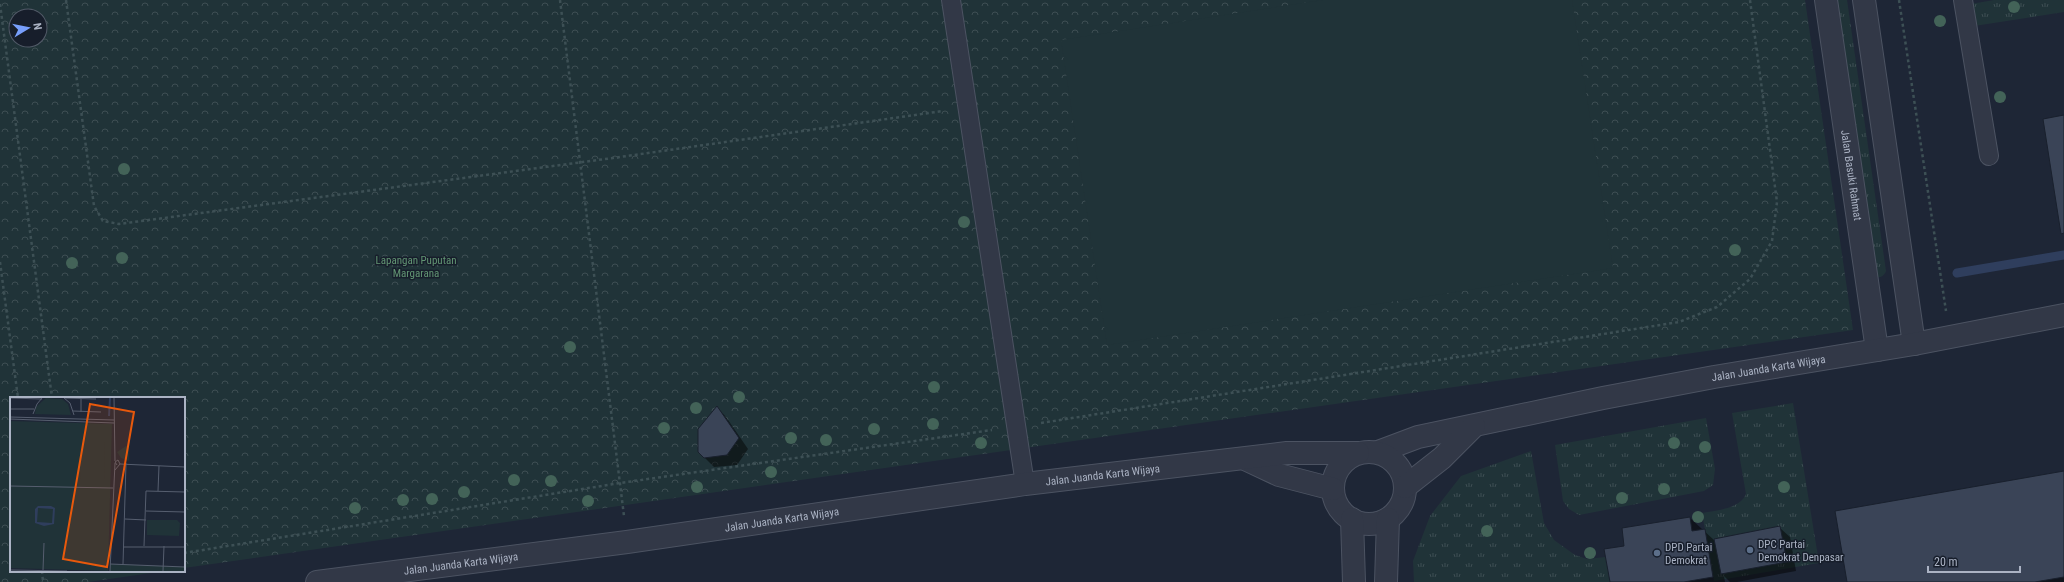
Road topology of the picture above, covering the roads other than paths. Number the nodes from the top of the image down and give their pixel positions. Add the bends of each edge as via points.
1 (951, 0) edge
2 (1826, 0) edge
3 (1864, 0) edge
4 (1963, 0) edge
5 (1989, 156) dead end
6 (2064, 315) edge
7 (1914, 344) junction
8 (1877, 350) junction
9 (1474, 426) junction
10 (1368, 453) junction
11 (1247, 460) junction
12 (1025, 484) junction
13 (1405, 487) junction
14 (1333, 489) junction
15 (1352, 519) junction
16 (1388, 519) junction
17 (317, 582) edge
18 (1354, 582) edge
19 (1386, 582) edge

1 - 12 lane
2 - 8 street, Jalan Basuki Rahmat
3 - 7 street
4 - 5 lane
6 - 7 street, Jalan Juanda Karta Wijaya
7 - 8 street, Jalan Juanda Karta Wijaya
8 - 9 street, Jalan Juanda Karta Wijaya via 1714,377
9 - 10 street, Jalan Juanda Karta Wijaya via 1418,437
9 - 13 street via 1442,458
10 - 11 street, Jalan Juanda Karta Wijaya via 1287,454
10 - 13 street via 1394,461 1400,469
10 - 14 street via 1342,464 1335,475
11 - 12 street, Jalan Juanda Karta Wijaya
11 - 14 street via 1279,476
12 - 17 street, Jalan Juanda Karta Wijaya via 627,542
13 - 16 street via 1400,505
14 - 15 street via 1342,512
15 - 16 street via 1370,524
15 - 18 street
16 - 19 street

